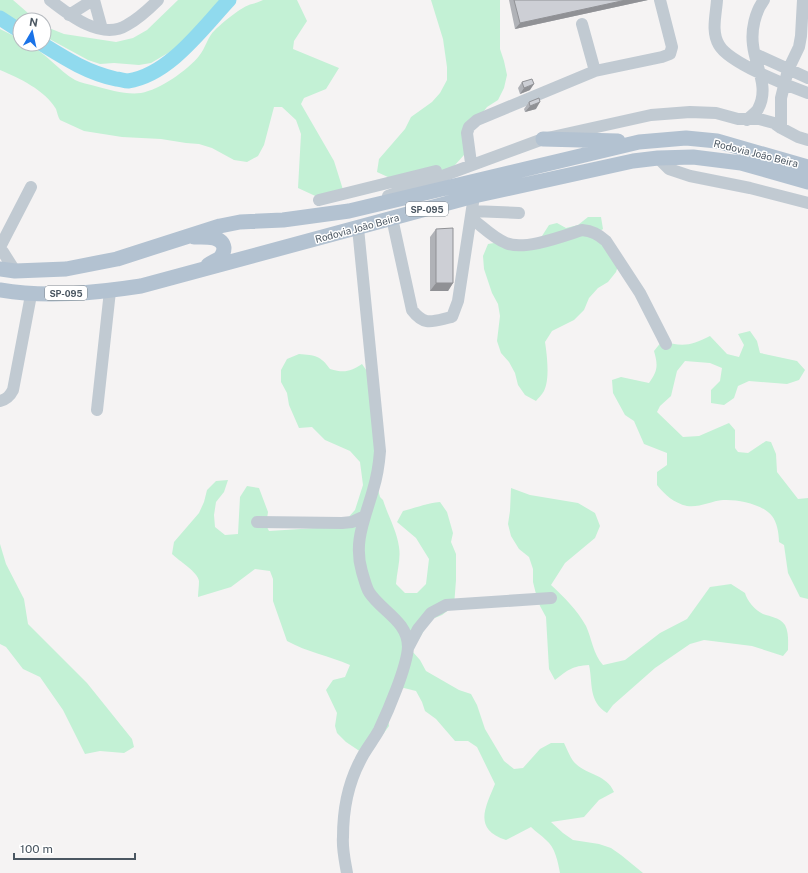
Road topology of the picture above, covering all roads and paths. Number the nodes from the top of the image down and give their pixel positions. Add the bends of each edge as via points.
1 (50, 0) edge
2 (93, 0) edge
3 (158, 0) edge
4 (660, 0) edge
5 (717, 0) edge
6 (764, 0) edge
7 (803, 0) edge
8 (69, 15) junction
9 (582, 24) dead end
10 (102, 30) junction
11 (755, 54) junction
12 (788, 70) junction
13 (595, 72) junction
14 (760, 73) junction
15 (808, 78) edge
16 (784, 84) junction
17 (808, 93) edge
18 (747, 120) junction
19 (781, 128) junction
20 (543, 139) junction
21 (808, 140) edge
22 (639, 142) junction
23 (491, 158) junction
24 (658, 158) junction
25 (471, 162) junction
26 (808, 167) edge
27 (808, 182) edge
28 (32, 187) dead end
29 (474, 196) junction
30 (319, 200) dead end
31 (808, 203) edge
32 (349, 211) junction
33 (519, 213) dead end
34 (472, 214) junction
35 (392, 218) junction
36 (358, 228) junction
37 (185, 237) junction
38 (0, 248) edge
39 (7, 270) edge
40 (198, 270) junction
41 (0, 290) edge
42 (110, 291) junction
43 (27, 294) junction
44 (0, 295) edge
45 (666, 344) dead end
46 (0, 401) edge
47 (97, 410) dead end
48 (365, 516) junction
49 (257, 522) dead end
50 (551, 598) dead end
51 (408, 648) junction
52 (347, 873) edge

1 - 8 street
2 - 8 street
2 - 10 street
3 - 10 street via 126,26 113,31
4 - 13 street via 672,47 670,54
5 - 14 street via 714,27 719,46 732,58
6 - 11 street via 759,7 754,26 752,44
7 - 12 street via 799,47
8 - 10 street
9 - 13 street
11 - 12 street
11 - 14 street
12 - 15 street
12 - 16 street
13 - 25 street via 477,120 469,127 467,133
14 - 16 street
14 - 18 street via 763,89 761,100 758,110
16 - 17 street
16 - 19 street via 780,110
18 - 19 street via 766,120
18 - 20 street via 716,113 652,115
19 - 21 street
20 - 22 main road
20 - 23 street
22 - 26 main road, Rodovia João Beira / SP-095 via 686,138 717,141
22 - 32 main road, Rodovia João Beira / SP-095
23 - 25 street
23 - 32 street
24 - 27 main road, Rodovia João Beira / SP-095 via 692,157 741,163
24 - 29 main road, Rodovia João Beira / SP-095 via 633,161
24 - 31 street via 669,169 690,176
25 - 30 street
28 - 38 street
29 - 34 street
29 - 35 main road, Rodovia João Beira / SP-095
32 - 37 main road, Rodovia João Beira / SP-095 via 283,220 240,222
33 - 34 street
34 - 35 street via 458,301 452,317 430,322 419,319 412,310
34 - 45 street via 496,237 517,247 582,230 600,235 640,294
35 - 36 main road, Rodovia João Beira / SP-095
36 - 40 main road, Rodovia João Beira / SP-095
36 - 48 street via 380,452 374,488
37 - 39 main road, Rodovia João Beira / SP-095 via 117,259 66,269
37 - 40 main road via 210,237 218,239 223,244 224,251 221,257
38 - 39 street via 4,252
40 - 42 main road, Rodovia João Beira / SP-095 via 141,286
41 - 43 main road, Rodovia João Beira / SP-095
42 - 43 main road, Rodovia João Beira / SP-095
42 - 47 street
43 - 44 street
43 - 46 street via 14,390 6,399
48 - 49 street via 342,523
48 - 51 street via 358,549 362,572 369,592 406,633
50 - 51 street via 446,605 431,613 418,629
51 - 52 street via 389,707 353,775 344,809 342,838

